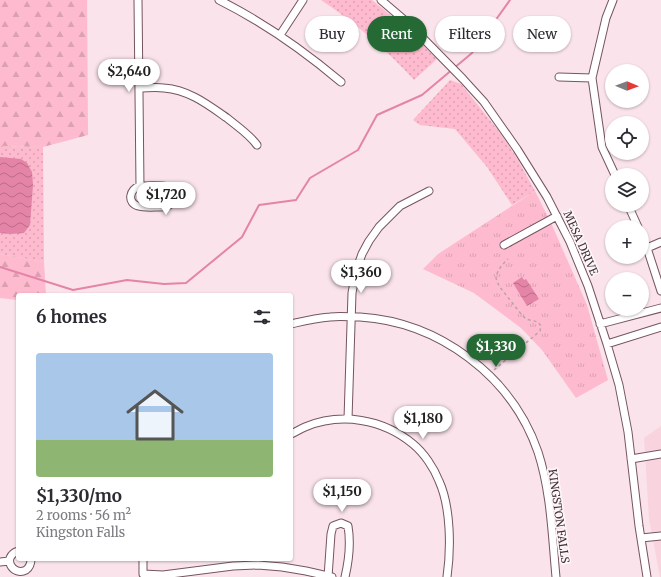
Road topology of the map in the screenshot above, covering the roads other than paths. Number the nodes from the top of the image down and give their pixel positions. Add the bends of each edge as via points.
1 (138, 0) edge
2 (219, 0) edge
3 (303, 0) edge
4 (380, 0) edge
5 (613, 0) edge
6 (280, 35) junction
7 (560, 78) dead end
8 (592, 78) junction
9 (341, 82) dead end
10 (139, 88) junction
11 (257, 145) dead end
12 (611, 168) edge
13 (140, 186) junction
14 (429, 191) dead end
15 (557, 216) junction
16 (661, 242) edge
17 (504, 245) dead end
18 (649, 247) edge
19 (649, 254) edge
20 (661, 290) edge
21 (661, 308) edge
22 (351, 317) junction
23 (293, 324) edge
24 (600, 324) junction
25 (661, 327) edge
26 (607, 344) junction
27 (348, 419) junction
28 (293, 433) edge
29 (661, 454) edge
30 (631, 459) junction
31 (661, 536) edge
32 (641, 538) junction
33 (16, 552) edge
34 (9, 561) junction
35 (31, 561) edge
36 (143, 561) edge
37 (0, 562) edge
38 (330, 577) edge
39 (345, 577) edge
40 (447, 577) edge
41 (556, 577) edge
42 (647, 577) edge

1 - 10 street
2 - 6 street
3 - 6 street
4 - 15 street, MESA DRIVE via 409,24 484,102 548,197
5 - 8 street via 606,18
6 - 9 street
7 - 8 street
8 - 12 street via 602,147
10 - 11 street via 169,88 192,95 247,133
10 - 13 street
13 - 13 street via 133,190 131,196 132,202 137,206 166,207 174,200 169,188
14 - 22 street via 400,206 369,241 356,271
15 - 17 street
15 - 24 street, MESA DRIVE via 588,286
16 - 18 street
19 - 20 street
21 - 24 street
22 - 23 street, KINGSTON FALLS via 331,317
22 - 27 street
22 - 41 street, KINGSTON FALLS via 394,322 433,336 453,347 489,374 517,409 529,430 544,473
24 - 26 street, MESA DRIVE
25 - 26 street
26 - 30 street, MESA DRIVE via 619,385
27 - 28 street via 318,423
27 - 40 street via 378,424 397,432 414,444 430,463 440,482 447,505
29 - 30 street
30 - 32 street, MESA DRIVE
31 - 32 street
32 - 42 street, MESA DRIVE
33 - 34 street
34 - 35 street via 14,570 21,572 30,566
34 - 37 street
36 - 38 street via 143,574 163,575 258,565 290,568
38 - 39 street via 331,534 333,526 341,523 348,526 350,540

